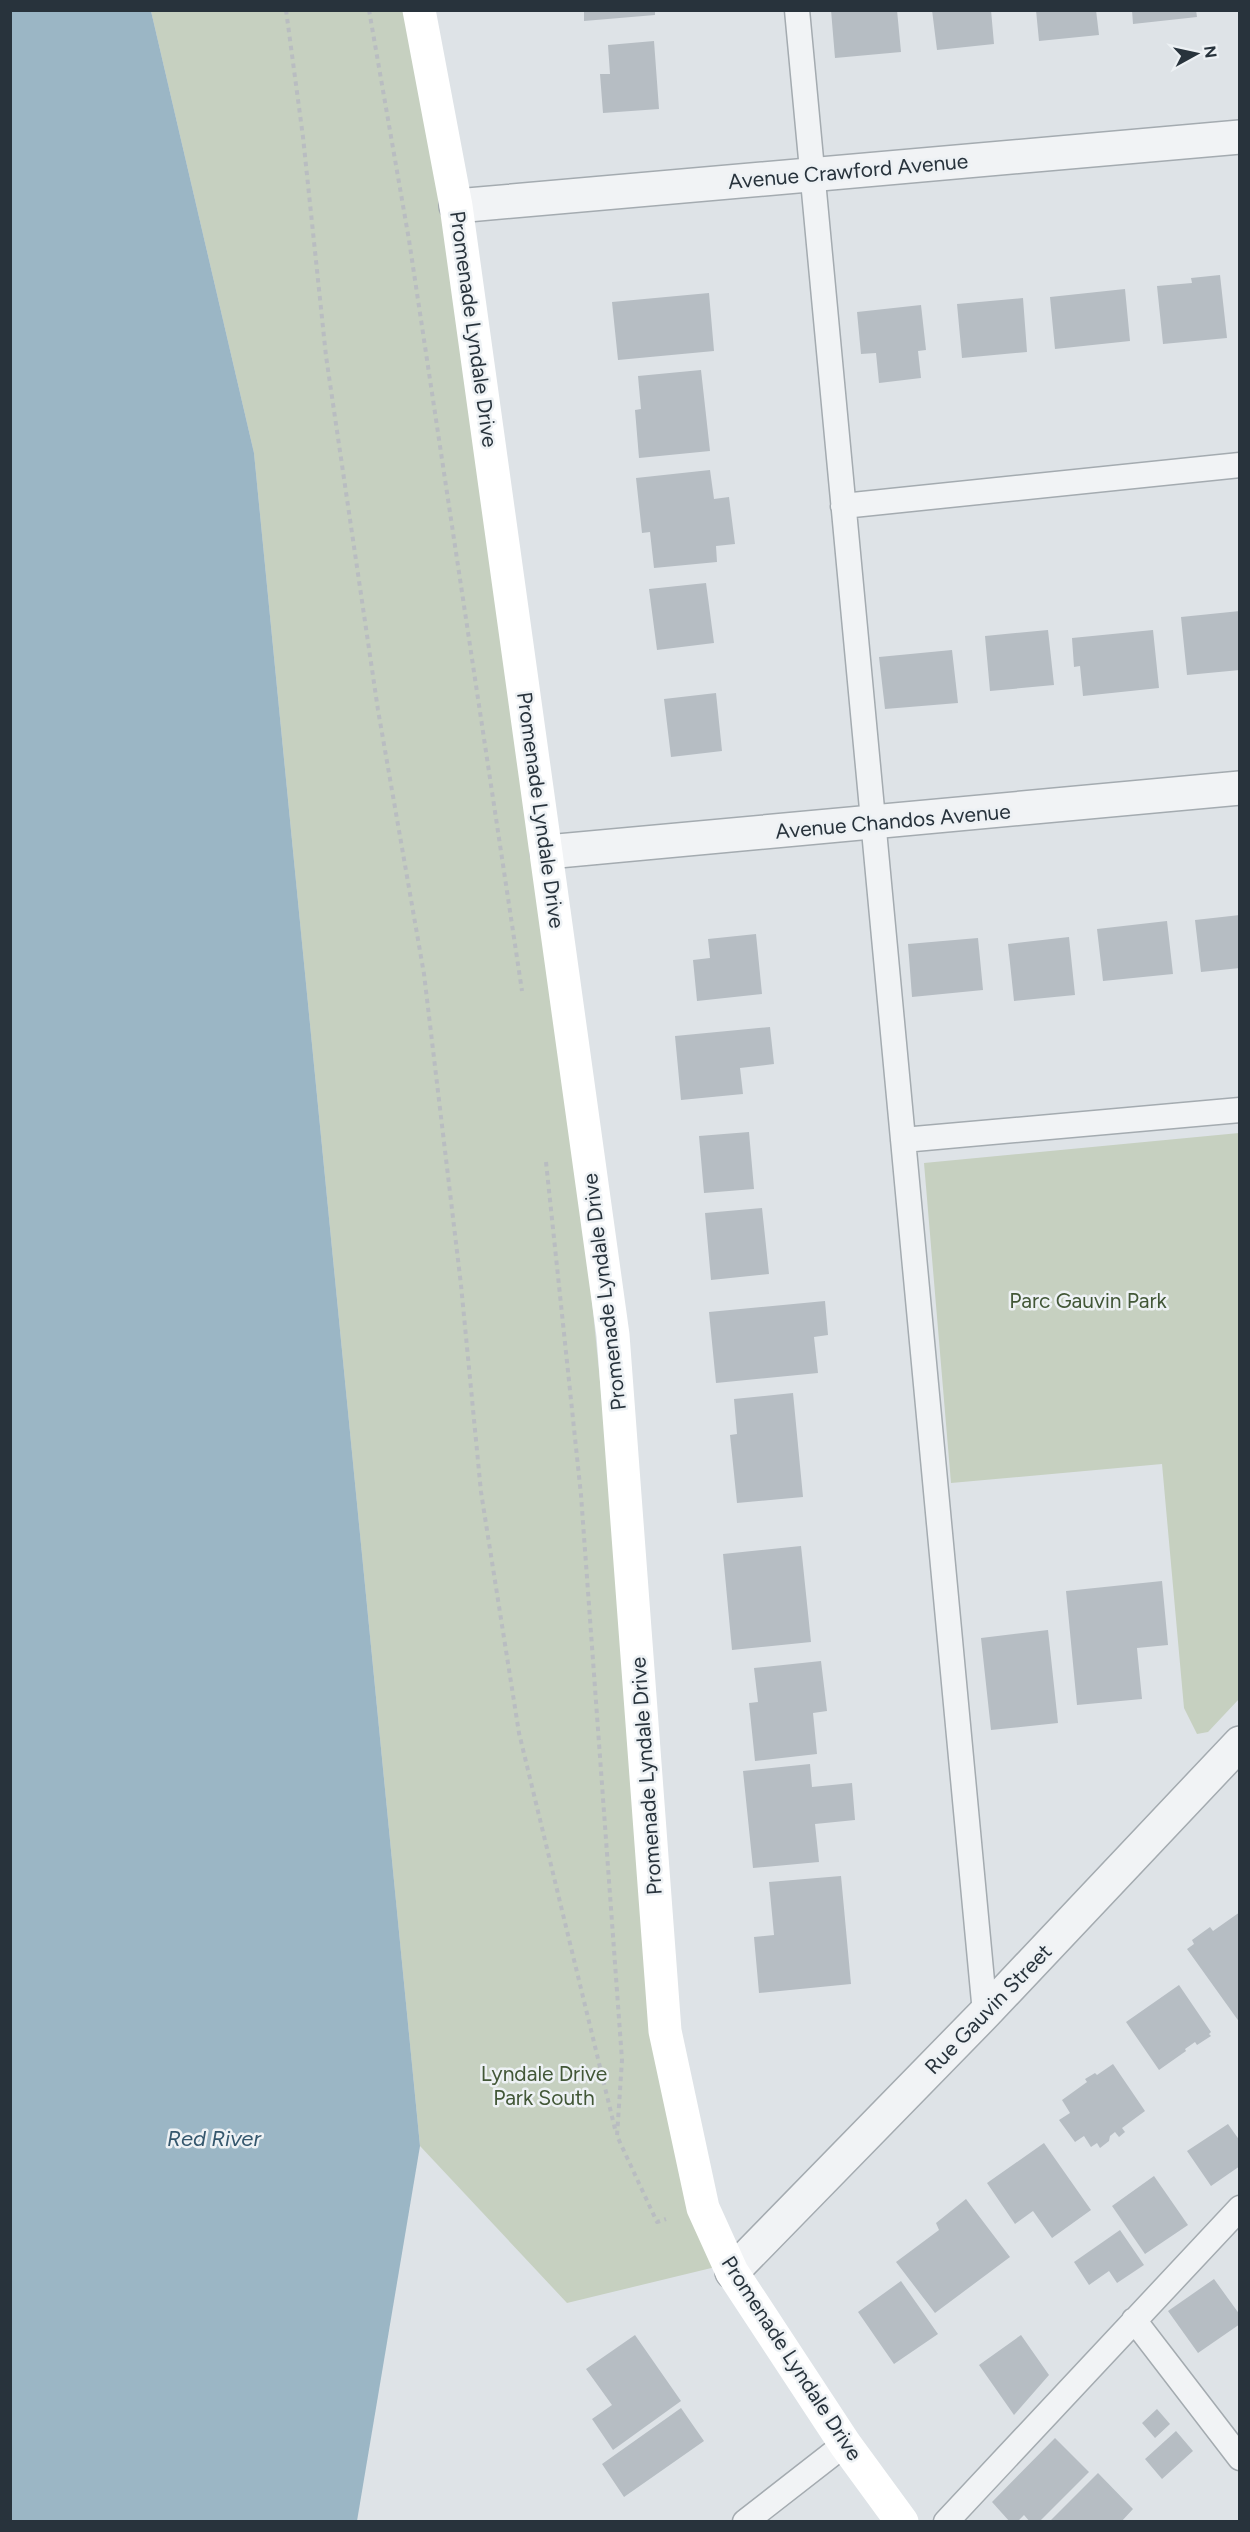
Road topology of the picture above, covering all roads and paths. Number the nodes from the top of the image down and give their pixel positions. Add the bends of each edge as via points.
1 (286, 10) edge
2 (369, 10) edge
3 (419, 10) edge
4 (797, 10) edge
5 (1239, 137) edge
6 (813, 174) junction
7 (456, 206) junction
8 (1239, 465) edge
9 (843, 506) junction
10 (1239, 788) edge
11 (873, 823) junction
12 (547, 852) junction
13 (524, 1000) dead end
14 (1239, 1110) edge
15 (903, 1140) junction
16 (545, 1153) dead end
17 (1239, 1743) edge
18 (985, 2013) junction
19 (617, 2136) junction
20 (703, 2208) junction
21 (1239, 2208) edge
22 (732, 2272) junction
23 (1134, 2320) junction
24 (845, 2444) junction
25 (1239, 2458) edge
26 (745, 2522) edge
27 (902, 2522) edge
28 (946, 2522) edge

1 - 19 path via 326,356 378,710 424,974 481,1492 519,1733
2 - 13 path via 409,240
3 - 7 street, Promenade Lyndale Drive
4 - 6 lane
5 - 6 street, Avenue Crawford Avenue
6 - 7 street, Avenue Crawford Avenue
6 - 9 lane
7 - 12 street, Promenade Lyndale Drive
8 - 9 lane
9 - 11 lane
10 - 11 street, Avenue Chandos Avenue
11 - 12 street, Avenue Chandos Avenue
11 - 15 lane
12 - 20 street, Promenade Lyndale Drive via 613,1335 665,2031
14 - 15 lane
15 - 18 lane
16 - 19 path via 583,1518 622,2060
17 - 18 street, Rue Gauvin Street
18 - 22 street, Rue Gauvin Street
19 - 20 path via 657,2222
20 - 22 street, Promenade Lyndale Drive
21 - 23 lane
22 - 24 street, Promenade Lyndale Drive
23 - 25 lane
23 - 28 lane
24 - 26 lane
24 - 27 street, Promenade Lyndale Drive

